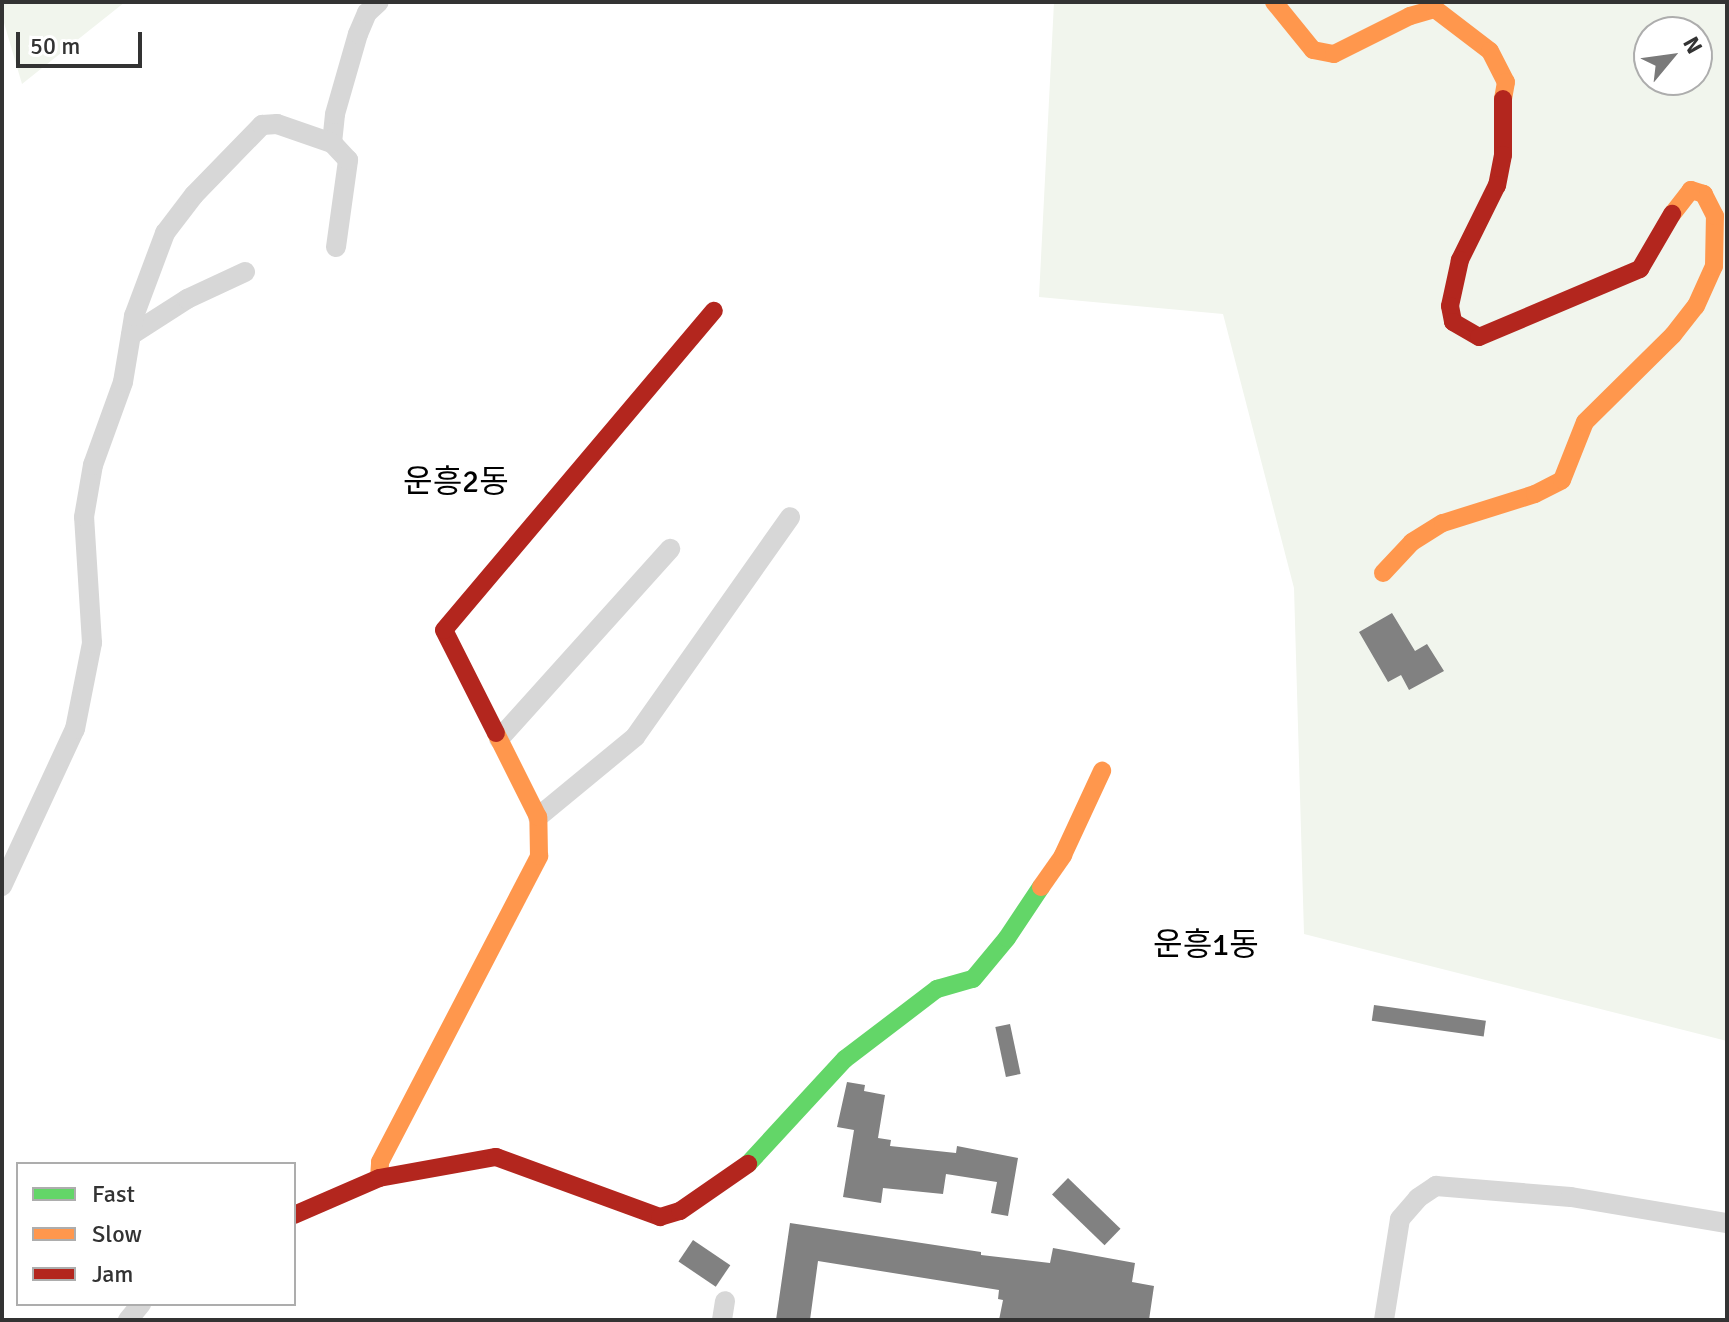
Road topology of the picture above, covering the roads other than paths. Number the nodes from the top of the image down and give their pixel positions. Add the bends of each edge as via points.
1 (379, 2) edge
2 (1274, 2) edge
3 (332, 143) junction
4 (336, 247) dead end
5 (245, 272) dead end
6 (714, 311) dead end
7 (131, 335) junction
8 (790, 517) dead end
9 (670, 549) dead end
10 (1383, 573) dead end
11 (499, 739) junction
12 (1102, 771) dead end
13 (538, 817) junction
14 (2, 886) edge
15 (379, 1178) junction
16 (296, 1214) edge
17 (1727, 1223) edge
18 (1384, 1320) edge

1 - 3 street via 358,34
2 - 10 street via 1313,50 1334,54 1435,9 1490,51 1506,82 1503,155 1497,185 1460,260 1450,306 1453,322 1479,337 1640,269 1691,190 1704,194 1715,216 1714,266 1696,306 1585,422 1562,480 1443,523 1412,542
3 - 4 street via 348,160
3 - 7 street via 277,124 262,125 165,233
5 - 7 street via 187,299
6 - 11 street via 444,630
7 - 14 street via 123,382 93,465 84,517 92,643 75,729
8 - 13 street via 635,737
9 - 11 street
11 - 13 street
12 - 15 street via 1063,855 973,979 937,989 845,1059 744,1168 680,1211 660,1217 496,1157
13 - 15 street via 539,856 380,1162
15 - 16 street
17 - 18 street via 1571,1197 1436,1186 1400,1219

